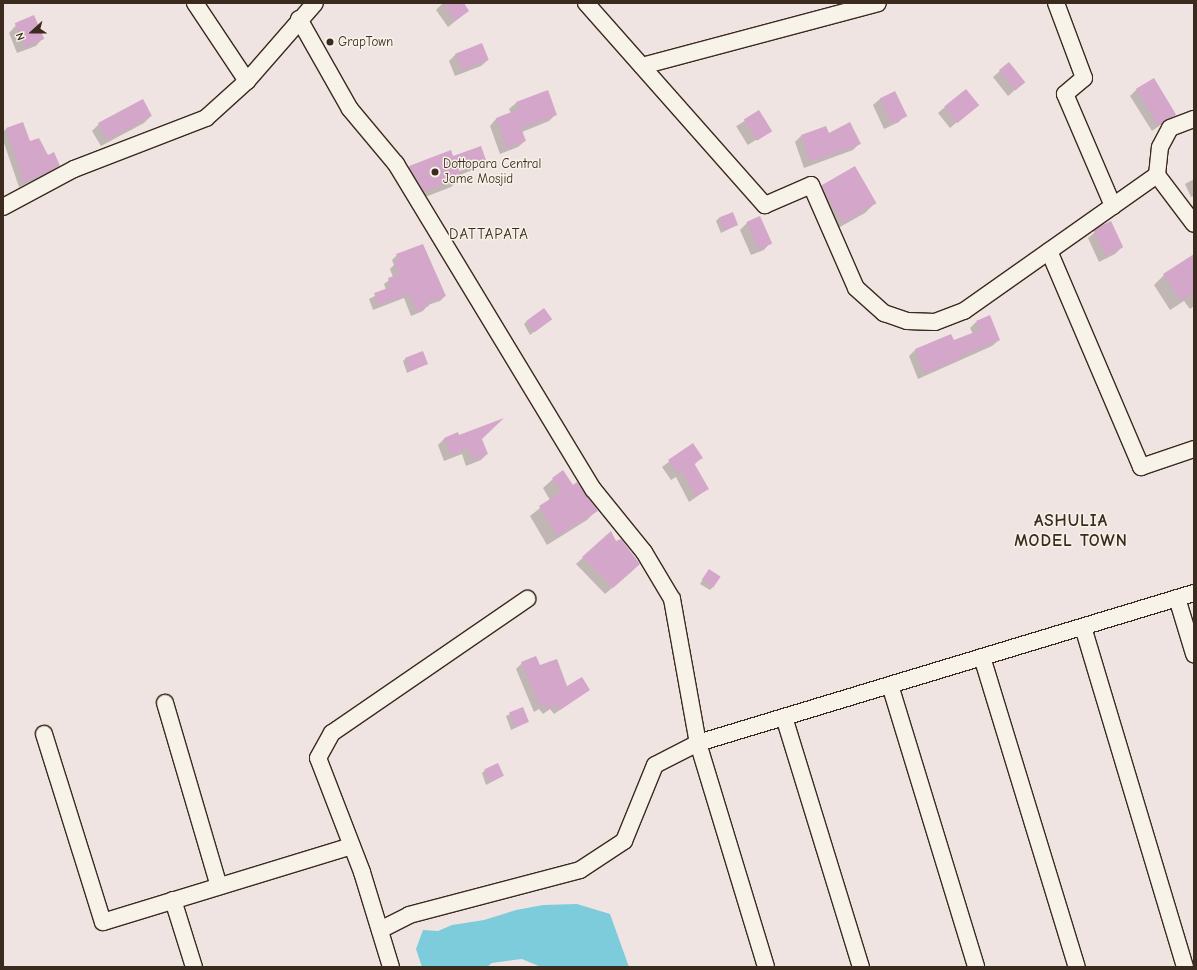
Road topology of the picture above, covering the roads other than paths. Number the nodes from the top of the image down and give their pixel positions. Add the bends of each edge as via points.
1 (195, 3) edge
2 (315, 3) edge
3 (586, 3) edge
4 (878, 3) edge
5 (1056, 3) edge
6 (299, 19) junction
7 (642, 66) junction
8 (247, 81) junction
9 (1194, 118) edge
10 (1157, 175) junction
11 (1113, 206) junction
12 (3, 207) edge
13 (1194, 224) edge
14 (1049, 251) junction
15 (1194, 449) edge
16 (1194, 593) edge
17 (1177, 598) junction
18 (527, 599) dead end
19 (1083, 627) junction
20 (1194, 654) edge
21 (982, 658) junction
22 (890, 685) junction
23 (165, 703) dead end
24 (784, 717) junction
25 (44, 734) dead end
26 (698, 743) junction
27 (352, 846) junction
28 (219, 886) junction
29 (173, 900) junction
30 (380, 930) junction
31 (194, 967) edge
32 (391, 967) edge
33 (766, 967) edge
34 (861, 967) edge
35 (976, 967) edge
36 (1077, 967) edge
37 (1185, 967) edge

1 - 8 street
2 - 6 street
3 - 7 street
4 - 7 street
5 - 11 street via 1084,78 1064,94
6 - 8 street
6 - 26 street via 350,109 396,164 593,489 644,552 672,600
7 - 14 street via 765,205 811,185 856,288 884,313 907,321 935,322 964,311
8 - 12 street via 206,118 74,169
9 - 10 street via 1170,128 1160,147
10 - 11 street
10 - 13 street
11 - 14 street
14 - 15 street via 1141,467
16 - 17 street
17 - 19 street
17 - 20 street
18 - 27 street via 332,733 318,758
19 - 21 street
19 - 37 street
21 - 22 street
21 - 36 street
22 - 24 street
22 - 35 street
23 - 28 street
24 - 26 street
24 - 34 street
25 - 29 street via 102,922
26 - 30 street via 655,765 624,840 580,870 409,915
26 - 33 street
27 - 28 street
27 - 30 street
28 - 29 street
29 - 31 street
30 - 32 street

